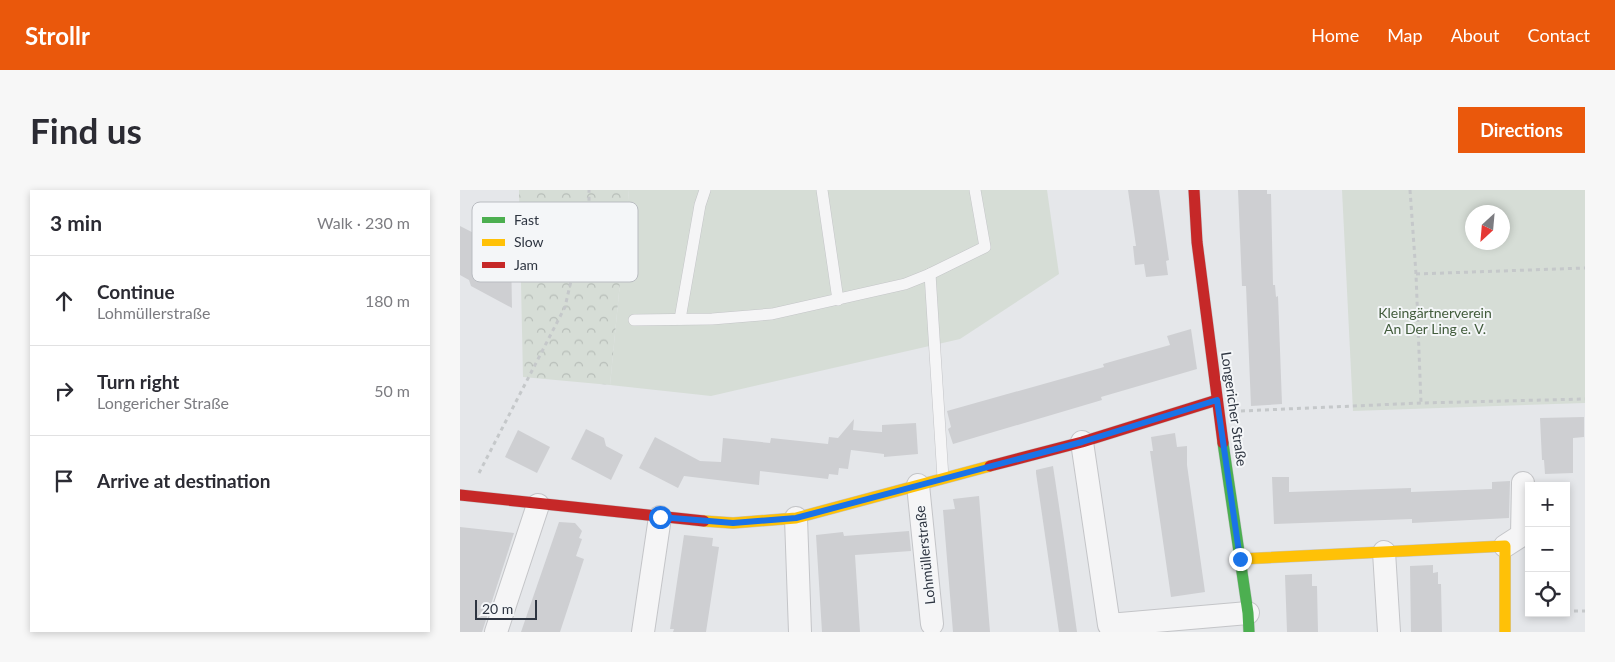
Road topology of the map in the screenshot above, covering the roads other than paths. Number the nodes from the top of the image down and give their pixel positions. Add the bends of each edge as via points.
1 (705, 190) edge
2 (822, 190) edge
3 (975, 190) edge
4 (1194, 190) edge
5 (930, 274) junction
6 (838, 300) junction
7 (680, 319) junction
8 (634, 320) dead end
9 (1217, 400) junction
10 (1082, 442) junction
11 (943, 478) junction
12 (1523, 483) dead end
13 (918, 485) junction
14 (464, 495) edge
15 (538, 504) junction
16 (660, 517) junction
17 (796, 518) junction
18 (1505, 546) junction
19 (1384, 552) junction
20 (1240, 559) junction
21 (1249, 622) edge
22 (932, 624) dead end
23 (496, 632) edge
24 (643, 632) edge
25 (800, 632) edge
26 (1389, 632) edge
27 (1505, 632) edge

1 - 7 lane
2 - 6 lane
3 - 5 lane via 985,247
4 - 9 street, Longericher Straße via 1196,242
5 - 6 lane via 904,284
5 - 11 lane
6 - 7 lane via 772,314
7 - 8 lane
9 - 10 street, Lohmüllerstraße
9 - 20 street, Longericher Straße
10 - 11 street, Lohmüllerstraße
10 - 21 street via 1109,625
11 - 13 street, Lohmüllerstraße
12 - 18 street via 1522,535
13 - 17 street, Lohmüllerstraße
13 - 22 street, Lohmüllerstraße
14 - 15 street, Lohmüllerstraße
15 - 16 street, Lohmüllerstraße
15 - 23 street
16 - 17 street, Lohmüllerstraße via 733,523
16 - 24 street
17 - 25 street
18 - 19 street
18 - 27 street
19 - 20 street
19 - 26 street
20 - 21 street, Longericher Straße

